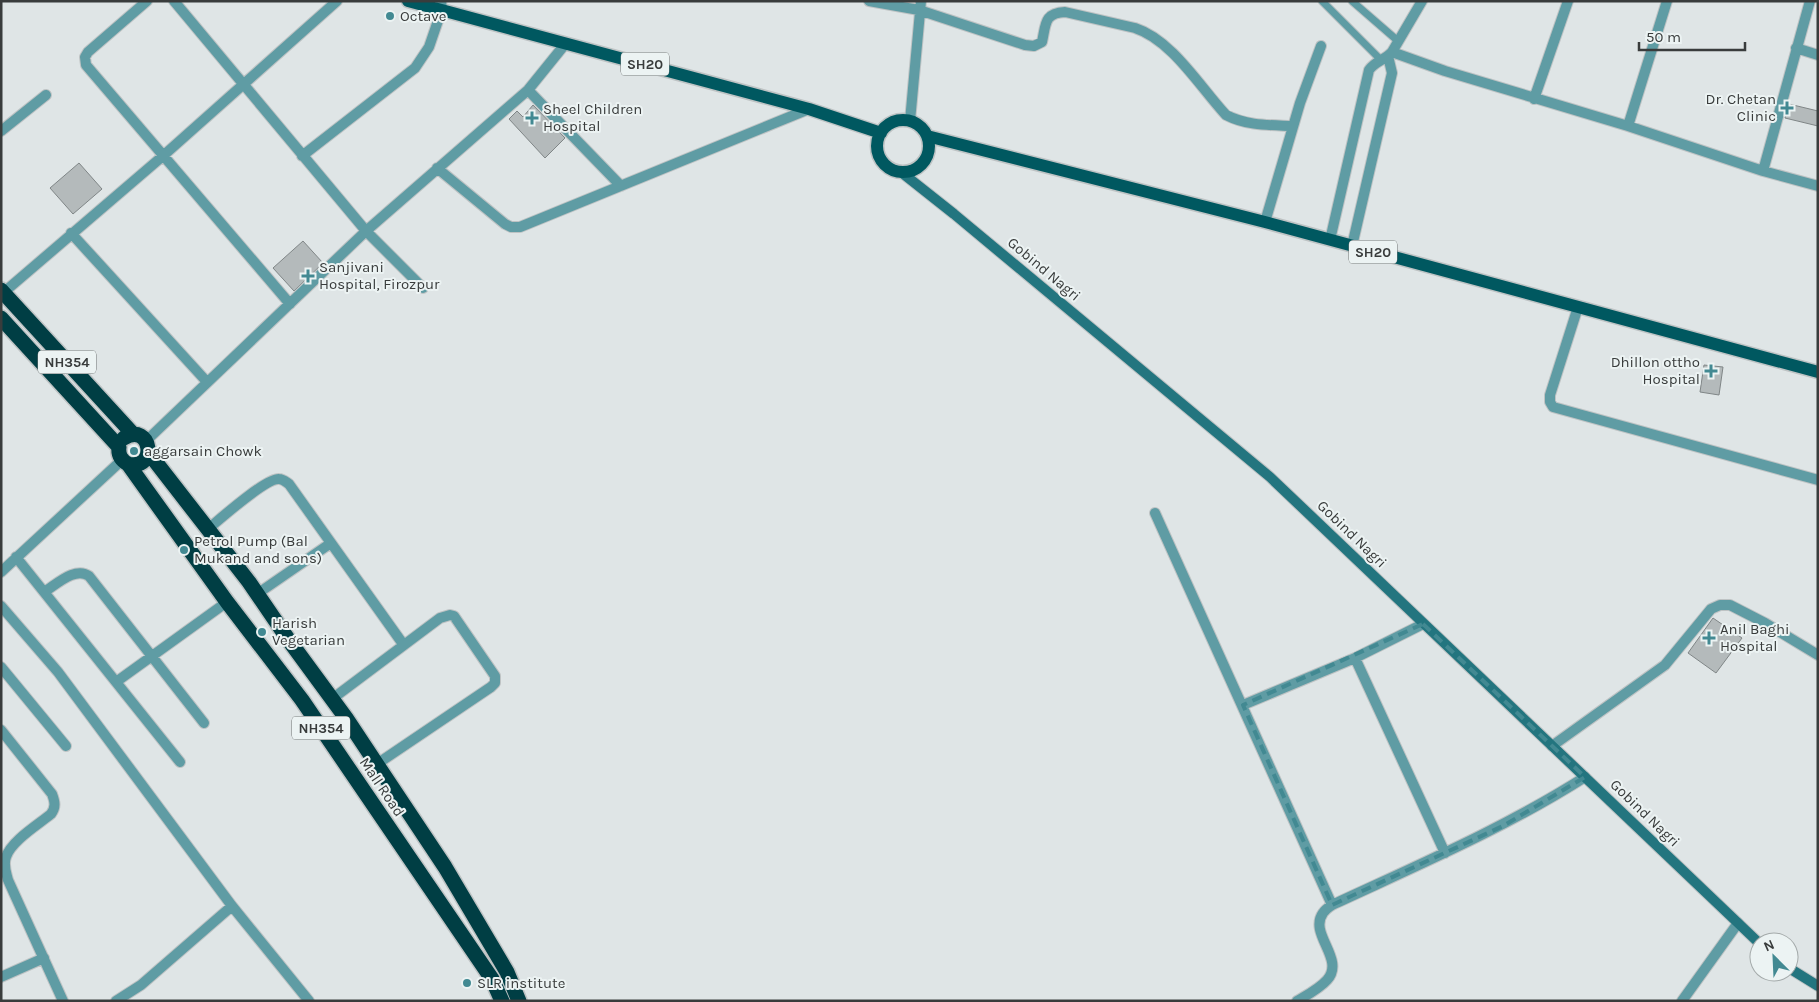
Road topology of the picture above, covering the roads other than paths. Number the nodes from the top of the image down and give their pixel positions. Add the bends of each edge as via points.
1 (147, 1) edge
2 (174, 1) edge
3 (337, 1) edge
4 (408, 1) edge
5 (870, 1) edge
6 (1322, 1) edge
7 (1352, 1) edge
8 (1422, 1) edge
9 (1568, 1) edge
10 (1667, 1) edge
11 (1810, 1) edge
12 (441, 5) edge
13 (920, 5) edge
14 (1398, 41) junction
15 (566, 43) junction
16 (1321, 46) dead end
17 (1796, 48) junction
18 (1818, 54) edge
19 (1387, 56) junction
20 (243, 85) junction
21 (528, 90) junction
22 (46, 94) dead end
23 (1534, 99) junction
24 (809, 109) junction
25 (910, 121) junction
26 (1293, 126) junction
27 (1628, 126) junction
28 (1, 131) edge
29 (881, 133) junction
30 (928, 136) junction
31 (164, 155) junction
32 (302, 156) junction
33 (437, 168) junction
34 (901, 172) junction
35 (1763, 172) junction
36 (621, 186) junction
37 (1818, 186) edge
38 (1265, 222) junction
39 (366, 231) junction
40 (71, 233) junction
41 (1330, 240) junction
42 (1352, 246) junction
43 (423, 288) dead end
44 (2, 291) edge
45 (290, 304) junction
46 (1578, 307) junction
47 (1, 318) edge
48 (1818, 372) edge
49 (207, 382) junction
50 (143, 442) junction
51 (123, 457) junction
52 (1818, 480) edge
53 (1155, 513) dead end
54 (208, 529) junction
55 (332, 543) junction
56 (16, 557) junction
57 (1, 572) edge
58 (44, 592) junction
59 (257, 594) junction
60 (227, 602) junction
61 (1, 606) edge
62 (1424, 624) junction
63 (403, 644) junction
64 (1818, 655) edge
65 (153, 656) junction
66 (1354, 658) junction
67 (1, 667) edge
68 (116, 682) junction
69 (332, 698) junction
70 (1243, 705) junction
71 (204, 723) dead end
72 (1, 730) edge
73 (66, 746) dead end
74 (1552, 746) junction
75 (180, 762) dead end
76 (377, 764) junction
77 (1586, 777) junction
78 (1445, 853) junction
79 (4, 856) edge
80 (1332, 905) junction
81 (232, 906) junction
82 (1738, 923) junction
83 (1749, 933) edge
84 (44, 958) junction
85 (1799, 974) edge
86 (1, 977) edge
87 (1818, 986) edge
88 (64, 1001) edge
89 (116, 1001) edge
90 (309, 1001) edge
91 (502, 1001) edge
92 (520, 1001) edge
93 (1298, 1001) edge
94 (1682, 1001) edge

1 - 31 street via 88,52 85,61
2 - 20 street
3 - 20 street
4 - 12 main road, SH20
5 - 13 street
6 - 19 lane
7 - 14 lane
8 - 14 street
9 - 23 street
10 - 27 street
11 - 17 street
12 - 15 main road, SH20 via 457,15
12 - 32 street via 429,47 415,68
13 - 25 street
13 - 26 street via 1034,46 1042,42 1048,18 1058,12 1136,28 1169,49 1226,115 1247,124
14 - 19 street
15 - 21 street
15 - 24 main road, SH20
16 - 26 street
17 - 18 street
17 - 35 street
19 - 23 street
19 - 41 street via 1369,70
19 - 42 street via 1392,73
20 - 31 street
20 - 32 street
21 - 33 street
21 - 36 street
22 - 28 street
23 - 27 street
24 - 29 main road, SH20
24 - 36 street
25 - 29 main road via 893,122
25 - 30 main road, SH20
26 - 38 street
27 - 35 street
29 - 34 main road via 880,158 885,165
30 - 34 main road via 928,153 924,161 910,171
30 - 38 main road, SH20
31 - 40 street
31 - 45 street
32 - 39 street
33 - 36 street via 511,227 520,227
33 - 39 street
34 - 62 street, Gobind Nagri via 1270,477
35 - 37 street
38 - 41 main road, SH20
39 - 43 street
39 - 45 street
40 - 44 street
40 - 49 street
41 - 42 main road, SH20
42 - 46 main road, SH20
44 - 50 highway, NH354
45 - 49 street
46 - 48 main road, SH20
46 - 52 street via 1550,395 1553,407
47 - 51 highway, Mall Road / NH354
49 - 50 street
50 - 51 highway via 123,438
50 - 51 highway via 147,456 141,463 132,465
50 - 54 highway
51 - 56 street
51 - 60 highway, Mall Road / NH354
53 - 70 street
54 - 55 street via 264,485 278,478 289,484
54 - 59 highway
55 - 59 street
55 - 63 street
56 - 57 street
56 - 58 street
58 - 65 street via 72,575 85,573
58 - 68 street
59 - 69 highway
60 - 65 street
60 - 91 highway, Mall Road / NH354 via 302,700 492,979
61 - 81 street via 58,672
62 - 66 street
62 - 74 street, Gobind Nagri
63 - 69 street
63 - 76 street via 440,618 454,616 496,678 491,687
64 - 74 street via 1765,622 1730,605 1720,605 1711,609 1665,665
65 - 68 street
65 - 71 street
66 - 70 street
66 - 78 street
67 - 73 street
68 - 75 street
69 - 76 highway
70 - 80 street
72 - 79 street via 52,794 55,808
74 - 77 street, Gobind Nagri
76 - 92 highway via 445,867
77 - 78 street via 1503,826
77 - 82 street, Gobind Nagri
78 - 80 street
79 - 84 street via 8,880
80 - 93 street via 1322,914 1319,926 1330,953 1332,967 1329,979
81 - 89 street via 141,985
81 - 90 street
82 - 83 street, Gobind Nagri
82 - 94 street
84 - 86 street
84 - 88 street
85 - 87 street

